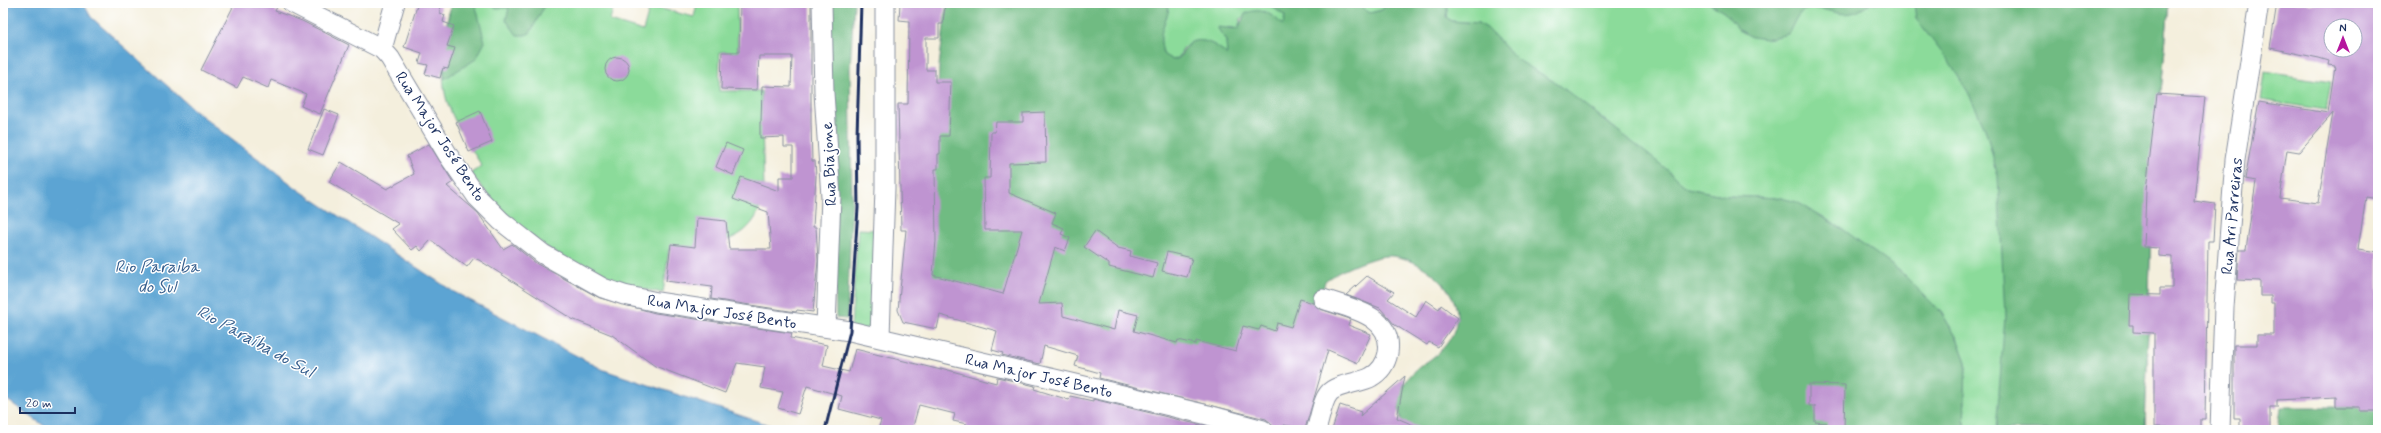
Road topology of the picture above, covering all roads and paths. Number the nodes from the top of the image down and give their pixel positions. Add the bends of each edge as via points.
1 (292, 3) edge
2 (395, 3) edge
3 (822, 3) edge
4 (885, 3) edge
5 (2259, 3) edge
6 (382, 49) junction
7 (1323, 299) dead end
8 (826, 326) junction
9 (880, 337) junction
10 (1263, 430) edge
11 (1316, 430) edge
12 (2220, 430) edge

1 - 6 street, Rua Major José Bento
2 - 6 street
3 - 8 street, Rua Biajone via 830,197
4 - 9 street
5 - 12 street, Rua Ari Parreiras via 2235,160 2224,307
6 - 8 street, Rua Major José Bento via 477,197 507,225 564,267 603,288 624,295
7 - 11 street via 1377,320 1386,334 1388,351 1385,362 1377,373 1359,382 1335,388 1329,393
8 - 9 street, Rua Major José Bento
9 - 10 street, Rua Major José Bento

